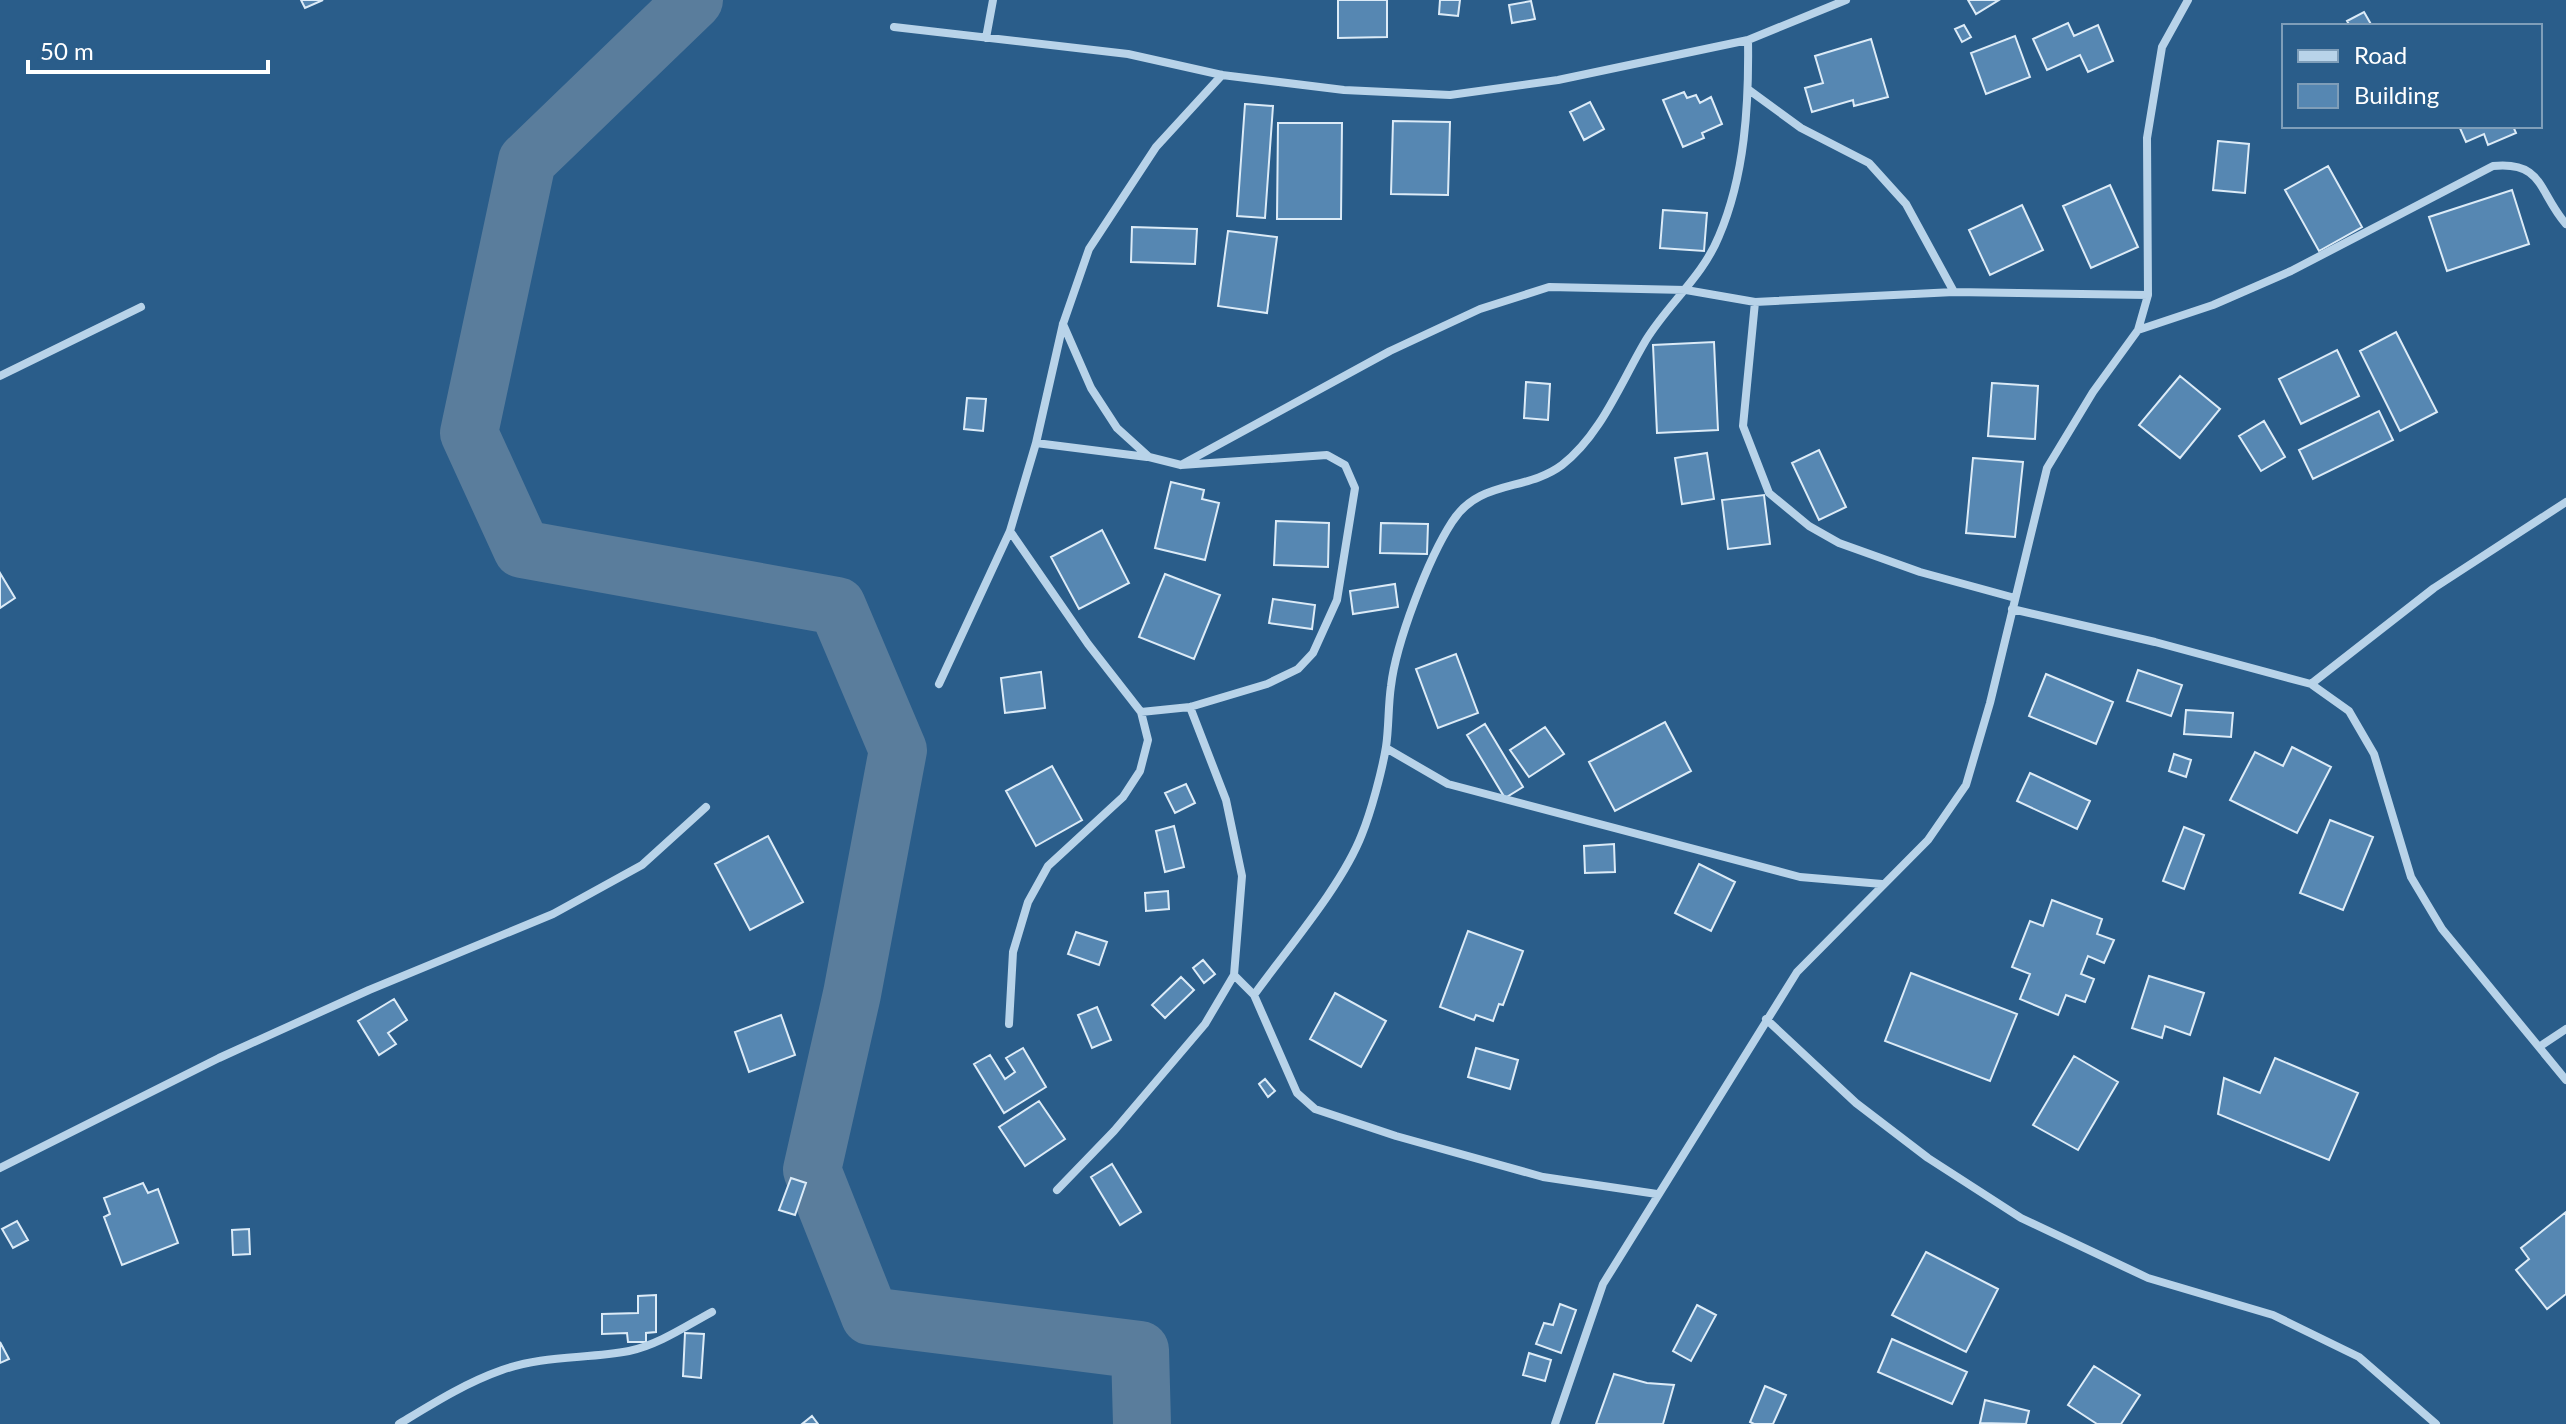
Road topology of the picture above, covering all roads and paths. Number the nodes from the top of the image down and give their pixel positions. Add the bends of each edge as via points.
1 (993, 0) edge
2 (1846, 0) edge
3 (2188, 0) edge
4 (894, 27) dead end
5 (986, 38) junction
6 (1748, 40) junction
7 (1222, 75) junction
8 (1749, 90) junction
9 (2566, 224) edge
10 (1686, 290) junction
11 (1954, 292) junction
12 (2148, 295) junction
13 (1755, 302) junction
14 (141, 307) dead end
15 (1063, 324) junction
16 (2138, 330) junction
17 (0, 376) edge
18 (1036, 443) junction
19 (1149, 457) junction
20 (1181, 465) junction
21 (2566, 502) edge
22 (1010, 531) junction
23 (2015, 598) junction
24 (2012, 609) junction
25 (939, 684) dead end
26 (2311, 684) junction
27 (1190, 707) junction
28 (1141, 712) junction
29 (1386, 748) junction
30 (706, 807) dead end
31 (1882, 884) junction
32 (1234, 975) junction
33 (1254, 995) junction
34 (1766, 1019) junction
35 (1009, 1024) dead end
36 (2566, 1029) edge
37 (2539, 1047) junction
38 (2566, 1080) edge
39 (0, 1168) edge
40 (1057, 1190) dead end
41 (1657, 1194) junction
42 (712, 1312) dead end
43 (399, 1424) edge
44 (1555, 1424) edge
45 (2436, 1424) edge

1 - 5 street
2 - 6 street
3 - 12 street via 2162,47 2147,138
4 - 5 street
5 - 7 street via 1128,54
6 - 7 street via 1558,80 1450,95 1344,90
6 - 8 street
7 - 15 street via 1156,147 1089,249
8 - 10 street via 1740,167 1719,237
8 - 11 street via 1801,128 1869,163 1906,204
9 - 16 street via 2534,174 2513,164 2493,166 2291,271
10 - 13 street
10 - 20 street via 1549,287 1480,309 1390,351
10 - 29 street via 1648,338 1577,452 1541,476 1488,491 1466,504 1451,523 1401,641
11 - 12 street
11 - 13 street
12 - 16 street
13 - 23 street via 1743,426 1769,493 1839,543
14 - 17 street
15 - 18 street
15 - 19 street via 1091,388 1117,428
16 - 23 street via 2047,468
18 - 19 street
18 - 22 street
19 - 20 street
20 - 27 street via 1327,455 1345,465 1355,488 1337,600 1313,653 1298,669 1267,684
21 - 26 street via 2434,588
22 - 25 street
22 - 28 street
23 - 24 street
24 - 26 street
24 - 31 street via 1966,785 1928,840
26 - 37 street via 2349,711 2374,754 2411,877 2442,929
27 - 28 street
27 - 32 street via 1226,800 1242,876
28 - 35 street via 1148,740 1140,771 1123,797 1048,866 1028,902 1013,952
29 - 31 street via 1448,784 1800,877
29 - 33 street via 1362,835
30 - 39 street via 642,865 553,914 219,1058
31 - 34 street via 1797,972
32 - 33 street
32 - 40 street via 1205,1024
33 - 41 street via 1297,1093 1315,1109 1543,1177
34 - 41 street
34 - 45 street via 1856,1103 2021,1218 2148,1278 2273,1315 2359,1357
36 - 37 street
37 - 38 street
41 - 44 street via 1603,1284
42 - 43 street via 630,1351 548,1358 503,1369

